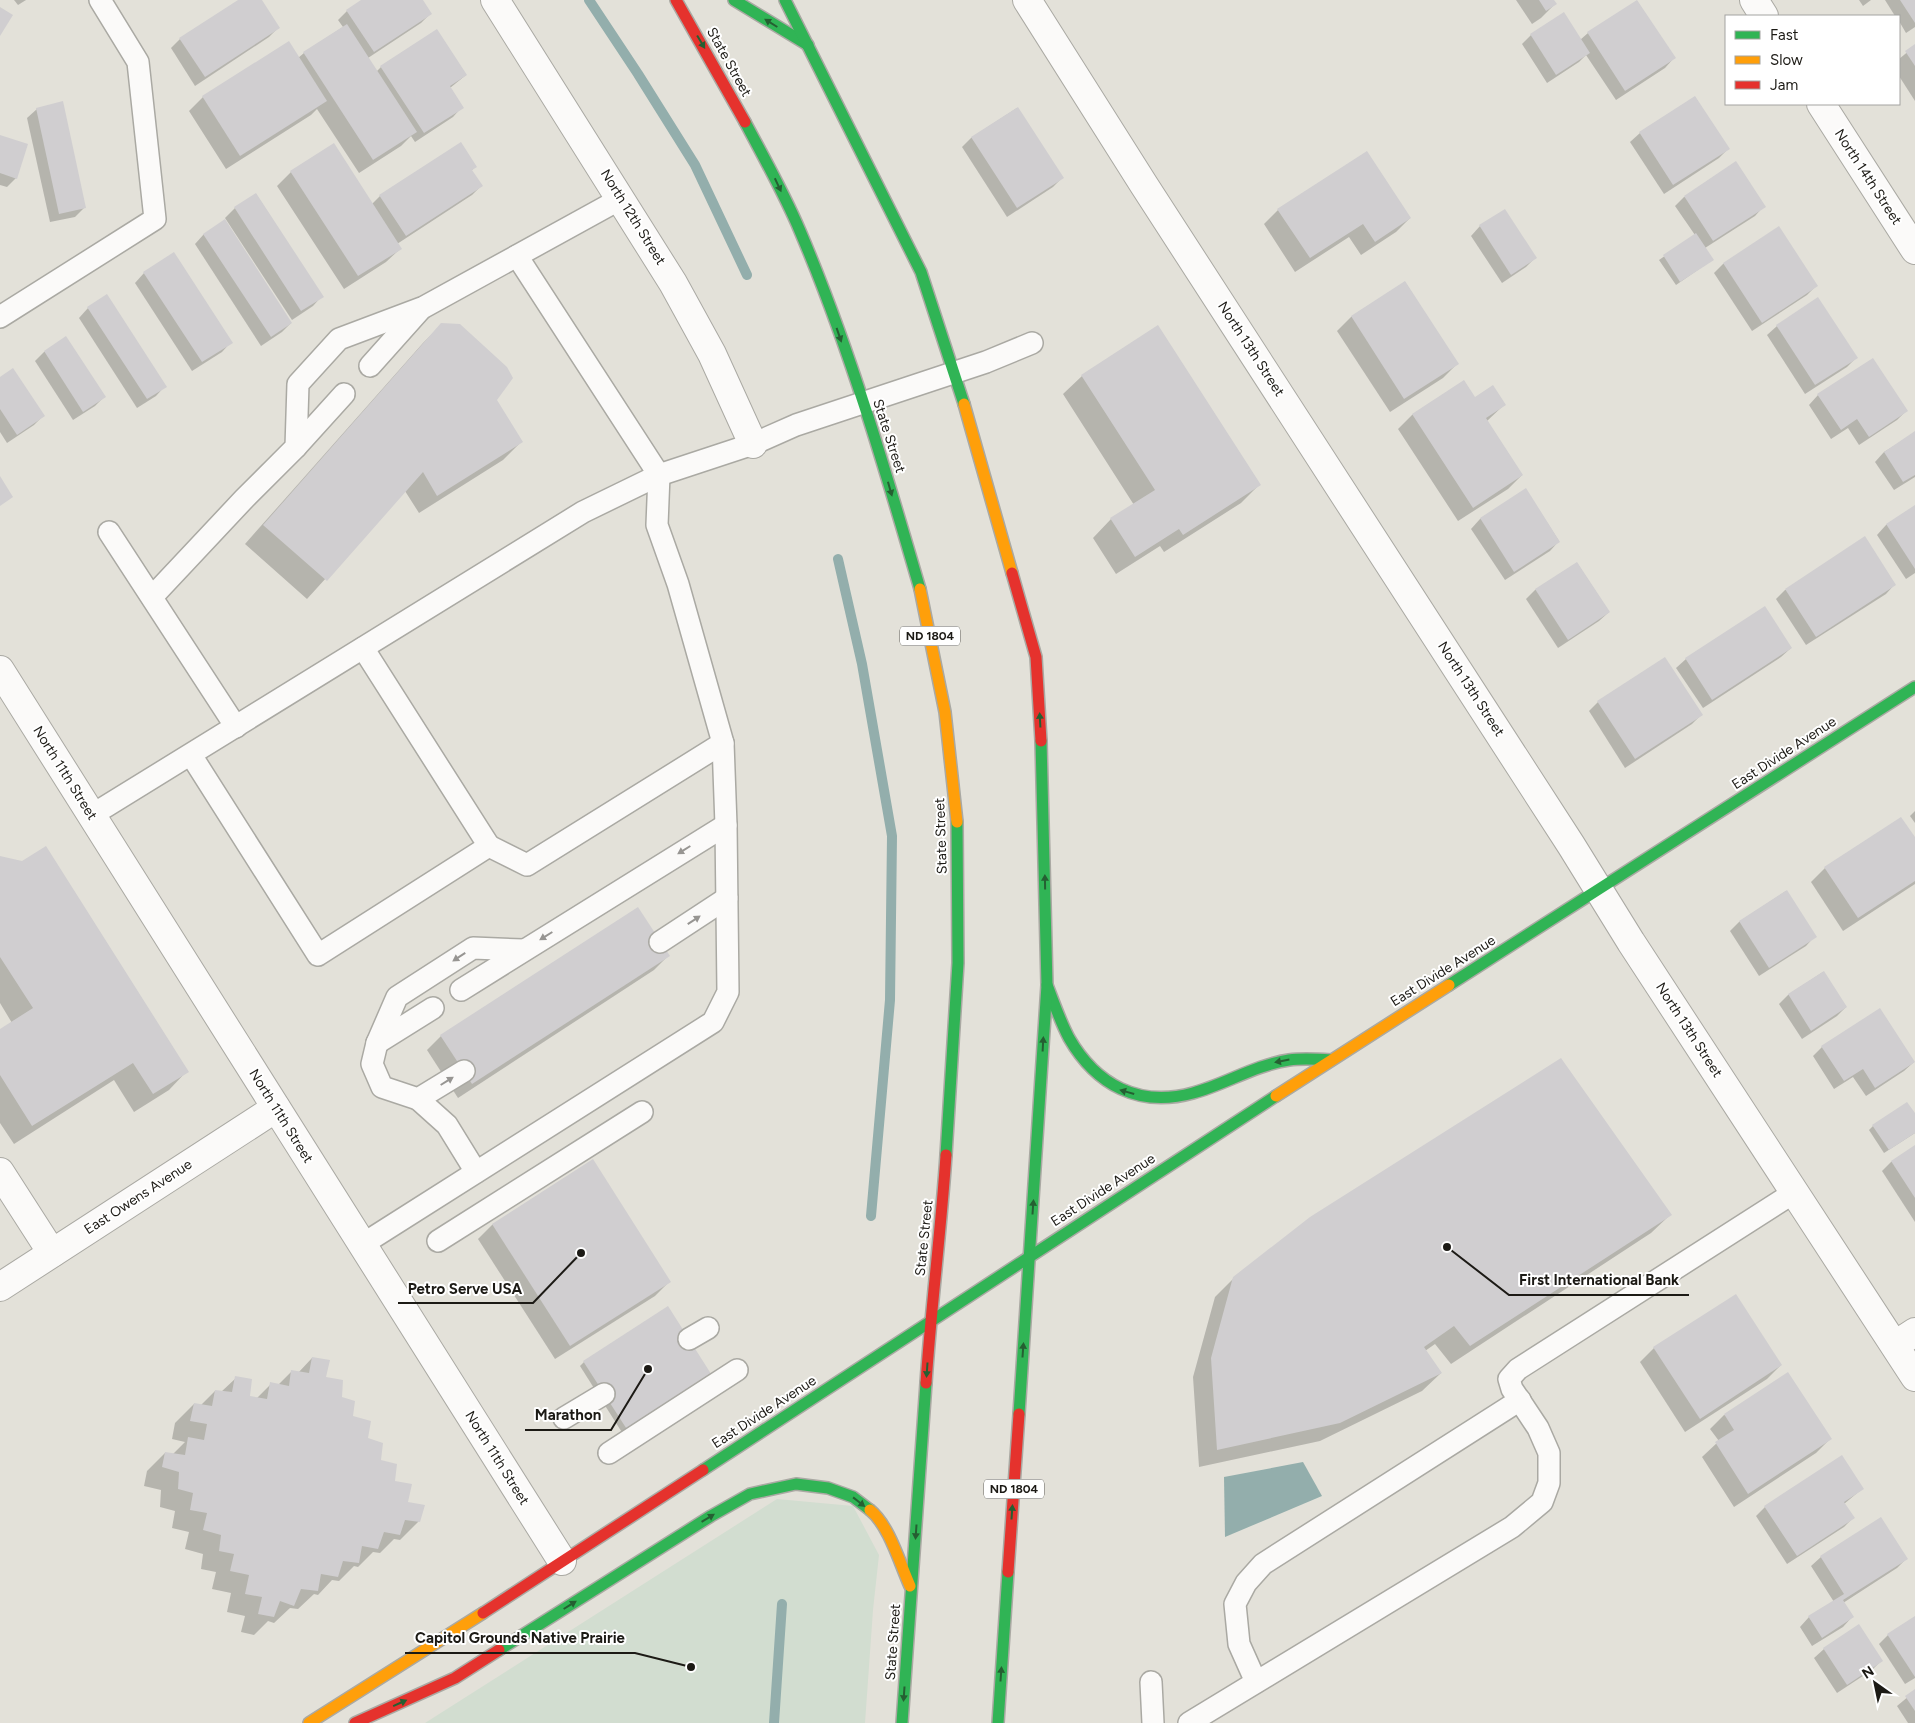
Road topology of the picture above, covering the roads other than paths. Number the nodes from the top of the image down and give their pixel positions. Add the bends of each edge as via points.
1 (100, 0) edge
2 (495, 0) edge
3 (676, 0) edge
4 (734, 0) edge
5 (785, 0) edge
6 (1027, 0) edge
7 (1754, 0) edge
8 (1763, 15) edge
9 (808, 45) junction
10 (1822, 105) edge
11 (622, 198) junction
12 (1915, 250) edge
13 (517, 256) junction
14 (424, 307) junction
15 (0, 316) edge
16 (1032, 343) dead end
17 (370, 366) dead end
18 (955, 373) junction
19 (344, 394) dead end
20 (863, 402) junction
21 (753, 444) junction
22 (296, 447) junction
23 (659, 475) junction
24 (110, 532) dead end
25 (152, 597) junction
26 (364, 648) junction
27 (0, 670) edge
28 (1915, 687) edge
29 (236, 726) junction
30 (723, 743) junction
31 (190, 755) junction
32 (92, 816) junction
33 (726, 824) junction
34 (489, 846) junction
35 (1598, 890) junction
36 (727, 898) junction
37 (660, 942) dead end
38 (523, 950) junction
39 (1046, 985) junction
40 (461, 990) dead end
41 (433, 1008) dead end
42 (377, 1044) junction
43 (1331, 1060) junction
44 (464, 1071) dead end
45 (418, 1099) junction
46 (276, 1108) junction
47 (642, 1112) dead end
48 (0, 1172) edge
49 (476, 1172) junction
50 (1795, 1192) junction
51 (438, 1241) dead end
52 (363, 1244) junction
53 (52, 1253) junction
54 (1030, 1255) junction
55 (0, 1287) edge
56 (930, 1321) junction
57 (708, 1328) dead end
58 (690, 1339) dead end
59 (1905, 1339) edge
60 (737, 1370) dead end
61 (1915, 1377) edge
62 (604, 1394) dead end
63 (1520, 1400) junction
64 (564, 1418) dead end
65 (610, 1453) dead end
66 (562, 1561) junction
67 (912, 1590) junction
68 (1151, 1682) dead end
69 (1256, 1682) junction
70 (309, 1723) edge
71 (355, 1723) edge
72 (902, 1723) edge
73 (998, 1723) edge
74 (1153, 1723) edge
75 (1189, 1723) edge

1 - 15 lane via 138,62 155,219
2 - 11 street, North 12th Street
3 -> 20 main road, State Street / ND 1804 via 772,172 799,229
9 -> 4 main road
5 - 9 main road, ND 1804
6 - 35 street, North 13th Street
7 - 8 street
9 - 18 main road, ND 1804 via 921,272
10 - 12 street, North 14th Street
11 - 13 lane
11 - 21 street, North 12th Street via 694,319
13 - 14 lane
13 - 23 lane
14 - 17 lane
14 - 22 lane via 339,339 298,384
16 - 18 lane
18 - 20 lane
39 -> 18 main road, ND 1804 via 1042,750 1036,658
19 - 22 lane
20 - 21 lane via 796,424
20 -> 56 main road, State Street / ND 1804 via 922,596 945,712 957,821 958,963 942,1218
21 - 23 lane
22 - 25 lane
23 - 26 lane via 583,512
23 - 30 lane via 657,525 678,584
24 - 25 lane
25 - 29 lane
26 - 29 lane
26 - 34 lane
27 - 32 street, North 11th Street
28 - 35 main road, East Divide Avenue
29 - 31 lane
30 - 33 lane
30 - 34 lane via 527,865
31 - 32 lane
31 - 34 lane via 318,955
32 - 46 street, North 11th Street
33 - 36 lane
33 -> 38 lane
35 - 43 main road, East Divide Avenue
35 - 50 street, North 13th Street
37 -> 36 lane
36 - 49 lane via 728,992 712,1022
38 - 40 lane
38 -> 42 lane via 474,948 397,998
43 -> 39 main road via 1282,1061 1170,1098 1151,1098 1120,1091 1082,1058 1068,1037
54 -> 39 main road, ND 1804
41 - 42 lane
42 - 45 lane via 372,1064 382,1088
43 - 54 main road, East Divide Avenue
45 -> 44 lane
45 - 49 lane via 447,1125
46 - 52 street, North 11th Street
46 - 53 street, East Owens Avenue
47 - 51 lane
48 - 53 street
49 - 52 lane
50 - 59 street, North 13th Street
50 - 63 lane via 1518,1369 1509,1379
52 - 66 street, North 11th Street
53 - 55 street, East Owens Avenue
54 - 56 main road, East Divide Avenue
73 -> 54 main road, ND 1804
56 - 66 main road, East Divide Avenue
56 -> 67 main road, State Street / ND 1804
57 - 58 lane
59 - 61 street, North 13th Street
60 - 65 lane
62 - 64 lane
63 - 69 lane via 1257,1570 1235,1604 1239,1644
63 - 69 lane via 1550,1453 1549,1482 1542,1502 1512,1527
66 - 70 main road, East Divide Avenue
71 -> 67 main road via 455,1678 750,1494 796,1484 828,1488 853,1496 876,1515
67 -> 72 main road, State Street / ND 1804
68 - 74 lane
69 - 75 lane

